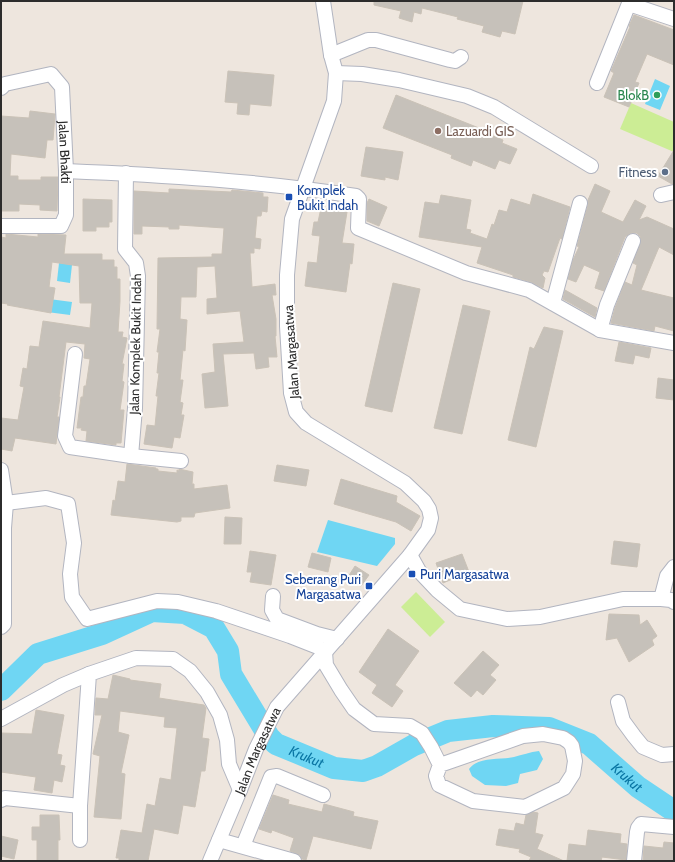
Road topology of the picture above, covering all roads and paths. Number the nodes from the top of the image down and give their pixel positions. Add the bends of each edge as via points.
1 (323, 1) edge
2 (630, 3) edge
3 (674, 19) edge
4 (331, 55) junction
5 (461, 57) dead end
6 (336, 73) junction
7 (597, 83) dead end
8 (1, 88) edge
9 (591, 166) dead end
10 (66, 171) junction
11 (126, 173) junction
12 (302, 188) junction
13 (580, 203) dead end
14 (1, 226) edge
15 (633, 241) dead end
16 (553, 304) junction
17 (600, 330) junction
18 (674, 343) edge
19 (75, 354) dead end
20 (131, 456) junction
21 (181, 461) dead end
22 (1, 470) edge
23 (6, 503) junction
24 (410, 555) junction
25 (674, 567) edge
26 (273, 596) dead end
27 (667, 600) edge
28 (1, 628) edge
29 (337, 639) junction
30 (325, 652) junction
31 (89, 674) junction
32 (618, 702) dead end
33 (1, 719) edge
34 (674, 754) edge
35 (440, 765) junction
36 (240, 790) junction
37 (323, 795) dead end
38 (1, 800) edge
39 (80, 806) junction
40 (674, 828) edge
41 (80, 840) dead end
42 (219, 840) junction
43 (243, 846) junction
44 (210, 861) edge
45 (294, 861) edge
46 (634, 861) edge

1 - 4 street, Jalan Margasatwa
2 - 3 street
2 - 7 street
4 - 5 street via 368,40 376,40 454,61
4 - 6 street, Jalan Margasatwa
6 - 9 street via 399,80 467,96 494,107
6 - 12 street, Jalan Margasatwa via 334,101
8 - 10 street, Jalan Bhakti via 5,84 51,74 62,87
10 - 11 street
10 - 14 street, Jalan Bhakti via 66,215 61,226
11 - 12 street
11 - 20 street, Jalan Komplek Bukit Indah via 125,249 136,263 138,276
12 - 16 street via 356,196 359,199 358,228 466,273 529,290
12 - 24 street, Jalan Margasatwa via 292,219 287,276 291,393 296,412 306,423 405,483 424,501 431,518 428,530
13 - 16 street
15 - 17 street via 607,305
16 - 17 street
17 - 18 street
19 - 20 street via 65,436 67,442 74,448
20 - 21 street
22 - 23 street
23 - 28 street via 4,624
23 - 30 street via 46,498 68,504 74,543 70,574 72,597 87,619 157,601 178,602 216,610 283,633
24 - 27 street via 419,571 460,609 508,619 540,617 623,599
24 - 29 street, Jalan Margasatwa
25 - 27 street via 667,576
26 - 29 street via 272,610 276,619
29 - 30 street, Jalan Margasatwa
30 - 35 street via 326,665 354,709 374,724 410,726 422,733
30 - 36 street, Jalan Margasatwa via 277,707 256,748
31 - 33 street via 63,685
31 - 36 street via 136,658 173,659 190,671 207,692 220,715 227,740 229,764
31 - 39 street
32 - 34 street via 623,722 643,747 662,755
35 - 35 street via 523,736 543,734 563,738 569,742 575,761 573,774 564,788 524,807 473,801 439,785 436,776
36 - 42 street, Jalan Margasatwa
37 - 43 street via 277,776 271,777
38 - 39 street via 5,798
39 - 41 street
40 - 46 street via 642,824 637,832
42 - 43 street
42 - 44 street, Jalan Margasatwa
43 - 45 street

